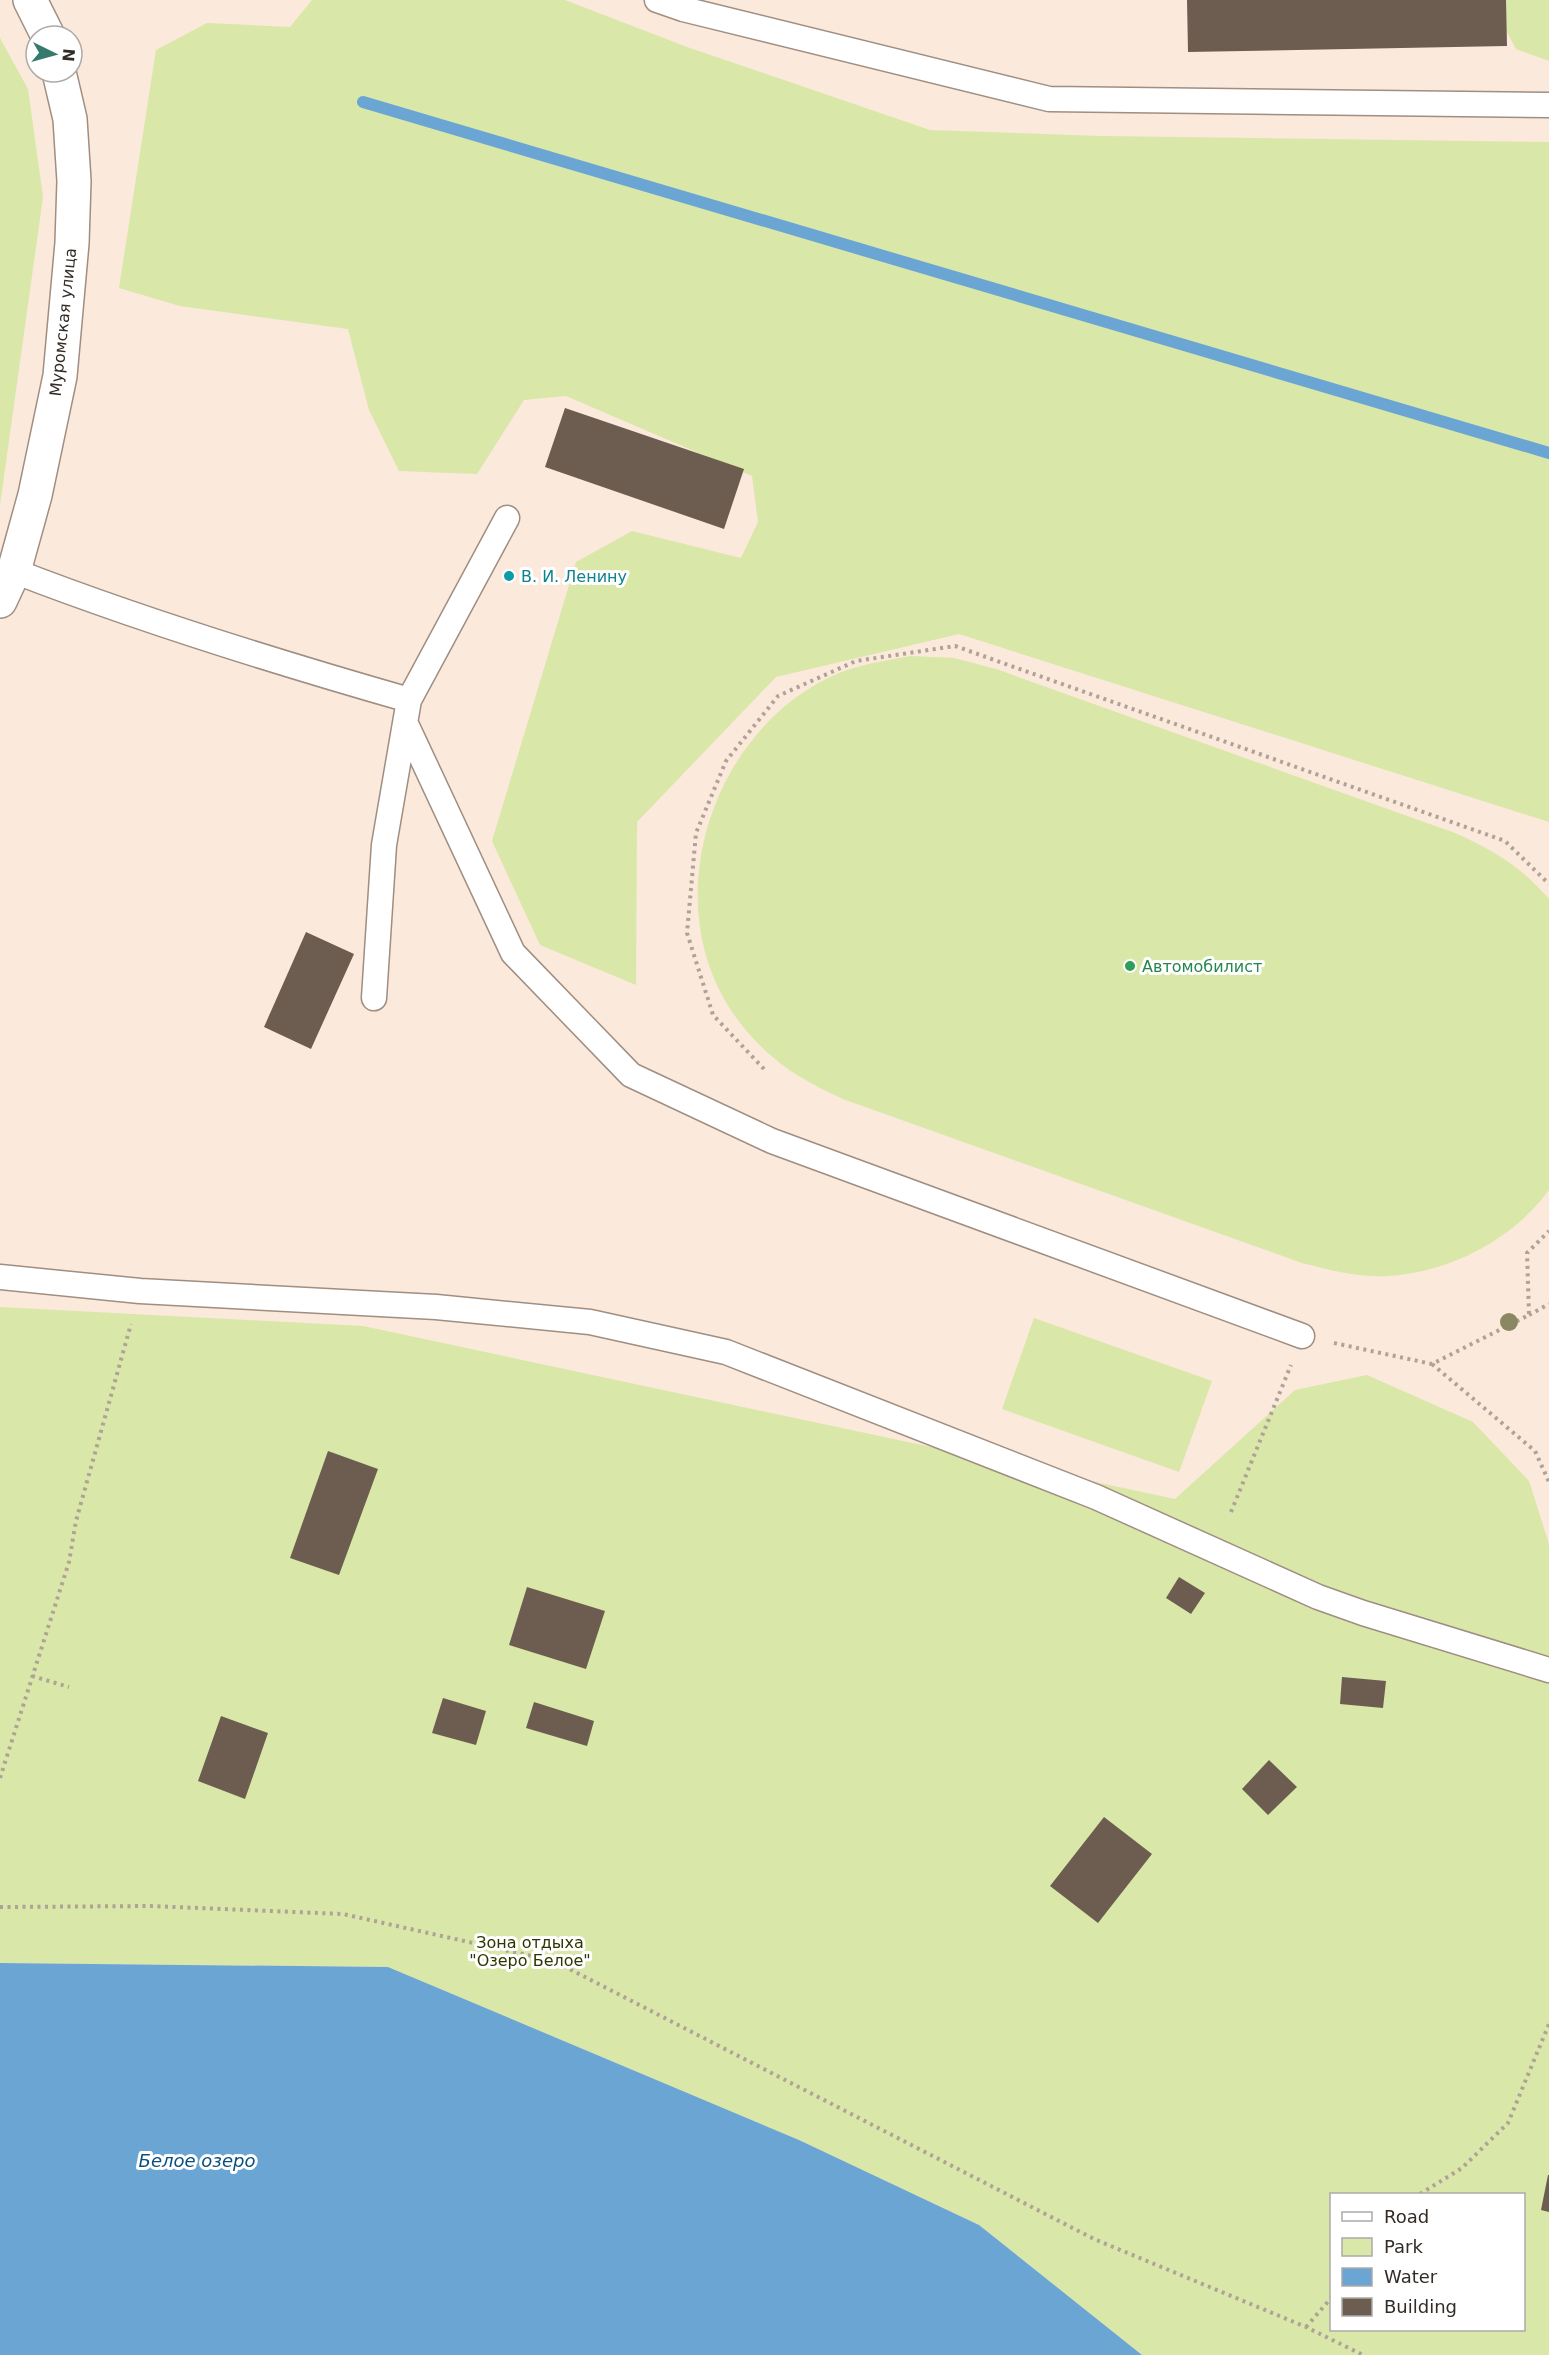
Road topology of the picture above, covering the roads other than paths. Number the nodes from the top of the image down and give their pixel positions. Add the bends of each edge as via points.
1 (30, 0) edge
2 (657, 0) edge
3 (42, 24) edge
4 (62, 84) edge
5 (1549, 105) edge
6 (507, 518) dead end
7 (14, 571) junction
8 (0, 600) edge
9 (409, 700) junction
10 (406, 724) junction
11 (374, 998) dead end
12 (0, 1277) edge
13 (1302, 1336) road end
14 (1549, 1670) edge

1 - 3 street
2 - 5 lane via 1049,99
4 - 7 street, Муромская улица via 70,119 74,182 60,376
6 - 9 lane
7 - 8 street, Муромская улица
7 - 9 lane via 95,602 315,674
9 - 10 lane
10 - 11 lane via 384,845
10 - 13 lane via 513,953 631,1075 772,1141
12 - 14 lane via 140,1291 436,1307 590,1322 726,1352 1096,1497 1318,1597

